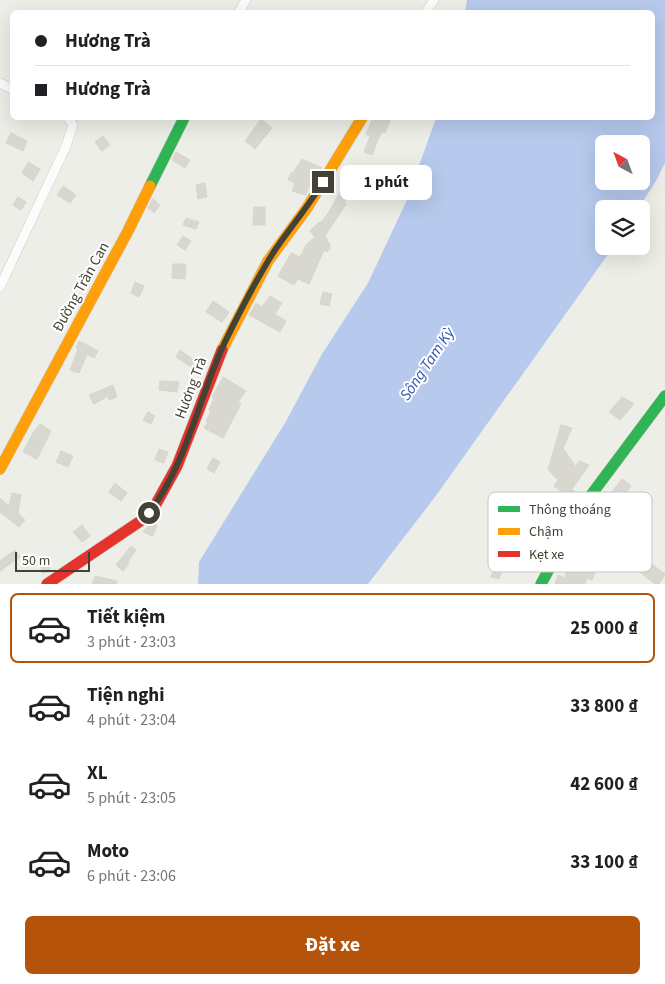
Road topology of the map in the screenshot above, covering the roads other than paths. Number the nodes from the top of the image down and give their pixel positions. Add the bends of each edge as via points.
1 (69, 120) edge
2 (183, 120) edge
3 (361, 120) edge
4 (0, 287) edge
5 (665, 396) edge
6 (0, 468) edge
7 (592, 492) edge
8 (548, 572) edge
9 (47, 584) edge
10 (542, 584) edge

1 - 4 street via 73,125 69,138
2 - 6 street, Đường Trần Can via 128,231
3 - 9 street, Hương Trà via 307,208 268,261 250,294 218,358 178,466 156,504 142,520
5 - 7 street
8 - 10 street

